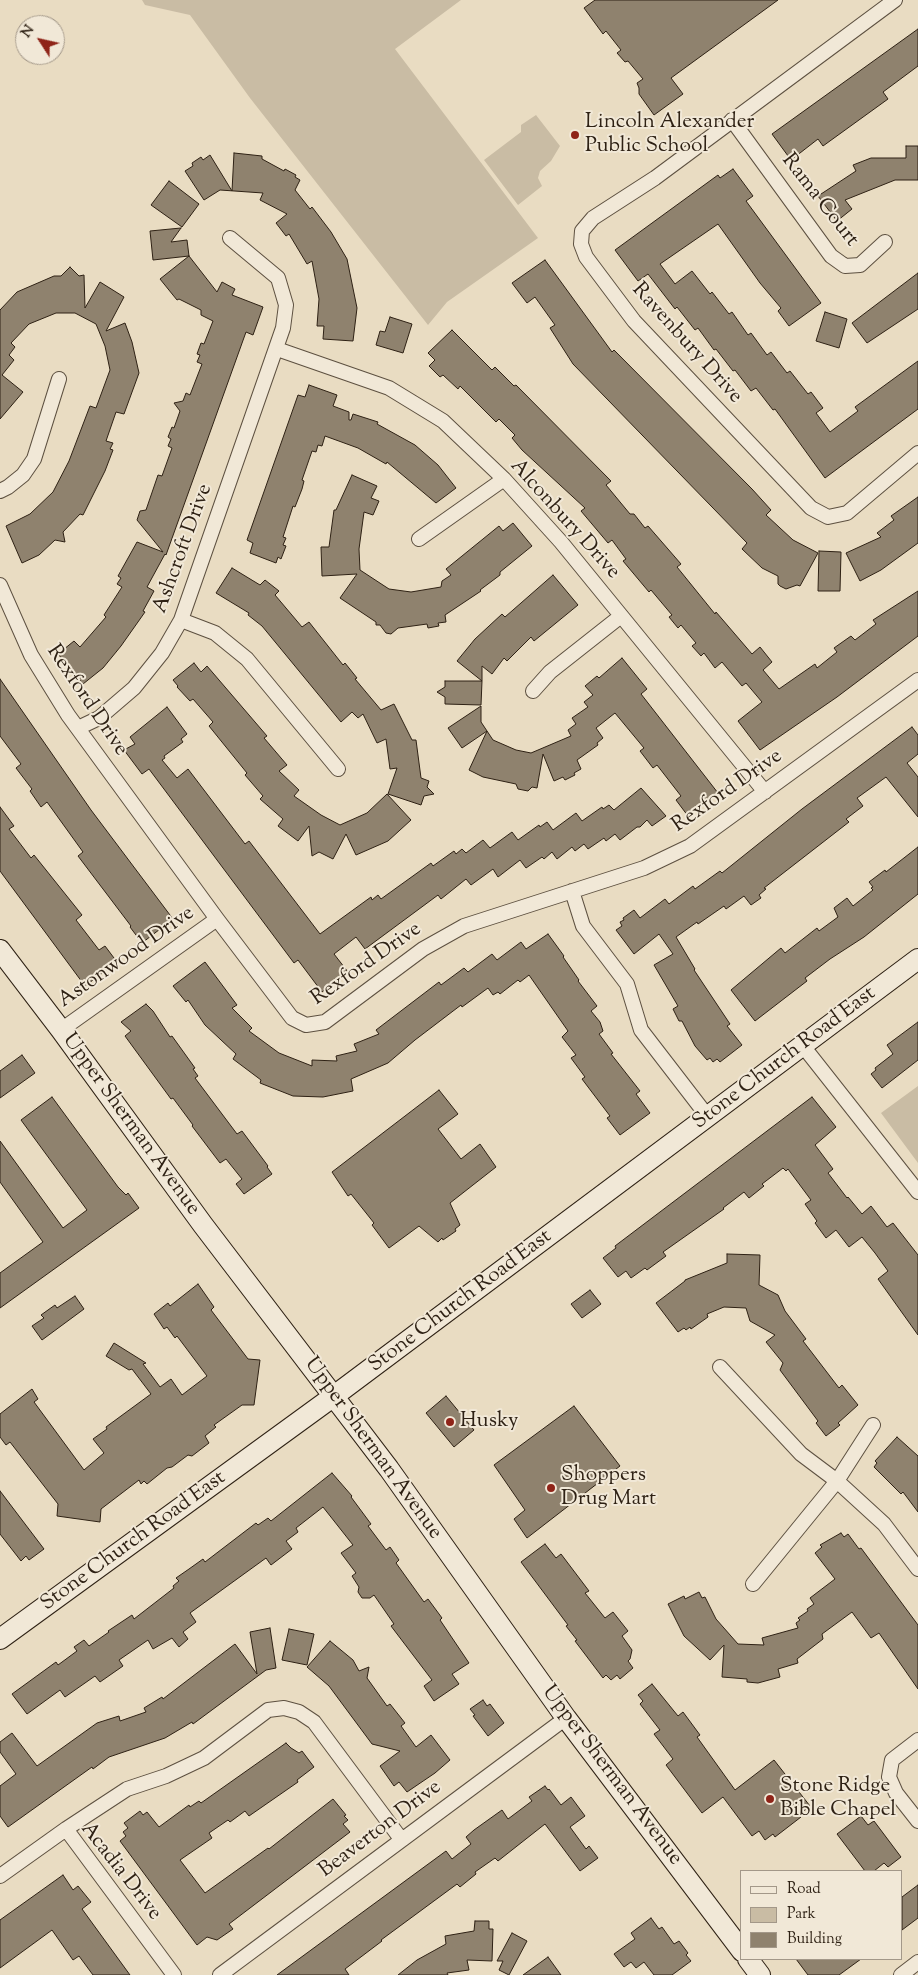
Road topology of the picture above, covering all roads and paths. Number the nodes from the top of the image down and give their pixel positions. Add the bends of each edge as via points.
1 (896, 0) edge
2 (732, 120) junction
3 (230, 238) dead end
4 (885, 242) dead end
5 (277, 348) junction
6 (59, 379) dead end
7 (918, 453) edge
8 (504, 479) junction
9 (0, 490) edge
10 (419, 539) dead end
11 (0, 585) edge
12 (621, 616) junction
13 (181, 620) junction
14 (916, 685) edge
15 (534, 691) dead end
16 (78, 728) junction
17 (338, 769) dead end
18 (765, 792) junction
19 (572, 890) junction
20 (217, 919) junction
21 (0, 950) edge
22 (918, 960) edge
23 (61, 1030) junction
24 (803, 1046) junction
25 (708, 1117) junction
26 (918, 1192) edge
27 (720, 1367) dead end
28 (334, 1396) junction
29 (872, 1425) dead end
30 (837, 1481) junction
31 (918, 1569) edge
32 (753, 1584) dead end
33 (0, 1640) edge
34 (566, 1718) junction
35 (918, 1740) edge
36 (918, 1821) edge
37 (66, 1829) junction
38 (401, 1839) junction
39 (0, 1876) edge
40 (740, 1947) edge
41 (749, 1960) edge
42 (918, 1962) edge
43 (174, 1975) edge
44 (220, 1975) edge
45 (760, 1975) edge
46 (901, 1975) edge

1 - 2 street, Ravenbury Drive
2 - 4 street, Rama Court via 831,256 845,266 860,265
2 - 7 street, Ravenbury Drive via 655,178 593,218 582,231 581,244 586,257 634,321 811,508 828,517 847,513
3 - 5 street, Ashcroft Drive via 278,278 286,305
5 - 8 street, Alconbury Drive via 389,388 443,421
5 - 13 street, Ashcroft Drive
6 - 9 street via 34,459 22,475
8 - 10 street
8 - 12 street, Alconbury Drive
11 - 16 street, Rexford Drive via 31,655
12 - 15 street via 550,672
12 - 18 street, Alconbury Drive
13 - 16 street, Ashcroft Drive via 162,653 134,688 99,718
13 - 17 street via 216,634 247,659
14 - 18 street, Rexford Drive
16 - 20 street, Rexford Drive
18 - 19 street, Rexford Drive via 690,846 644,868
19 - 20 street, Rexford Drive via 464,926 422,948 325,1022 306,1025 292,1018
19 - 25 street via 583,926 627,984 640,1030
20 - 23 street, Astonwood Drive
21 - 23 main road, Upper Sherman Avenue
22 - 24 main road, Stone Church Road East
23 - 28 main road, Upper Sherman Avenue via 203,1225
24 - 25 main road, Stone Church Road East
24 - 26 street
25 - 28 main road, Stone Church Road East
27 - 30 street via 801,1454
28 - 33 main road, Stone Church Road East
28 - 34 main road, Upper Sherman Avenue
29 - 30 street
30 - 31 street via 884,1524
30 - 32 street
34 - 38 street, Beaverton Drive
34 - 40 main road, Upper Sherman Avenue
35 - 36 street via 892,1760 888,1777
37 - 38 street via 127,1789 166,1776 204,1758 268,1710 284,1708 300,1712 314,1722
37 - 39 street, Acadia Drive
37 - 43 street, Acadia Drive
38 - 44 street, Beaverton Drive
41 - 45 main road
42 - 46 street

